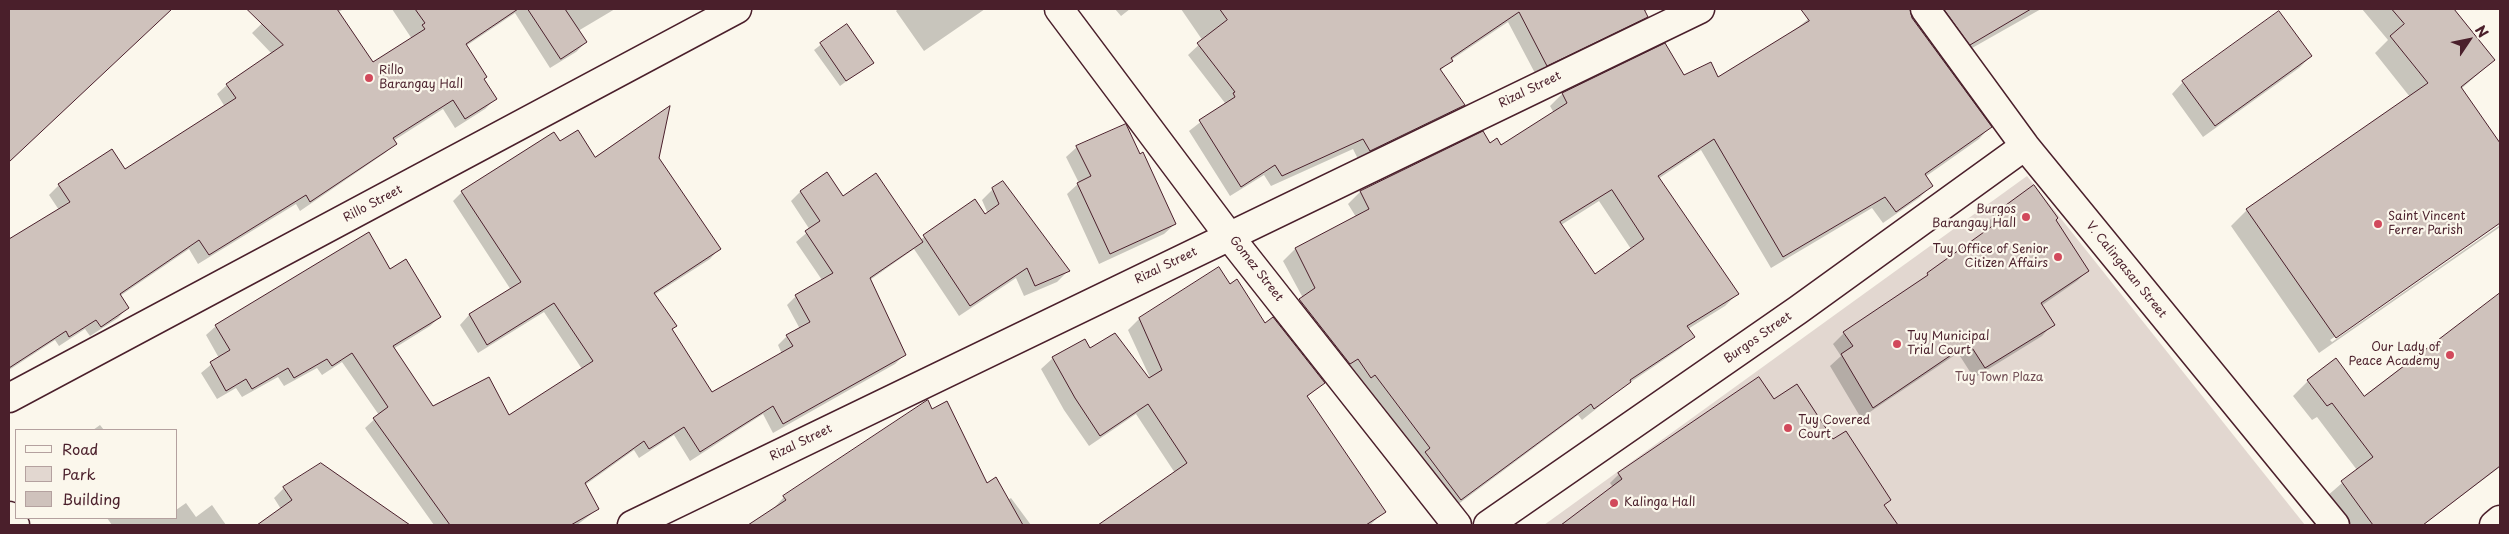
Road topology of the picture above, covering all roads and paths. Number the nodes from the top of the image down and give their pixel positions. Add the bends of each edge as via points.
1 (737, 9) edge
2 (1059, 9) edge
3 (1700, 9) edge
4 (1925, 9) edge
5 (2025, 146) junction
6 (1230, 236) junction
7 (9, 398) edge
8 (9, 516) edge
9 (2500, 520) edge
10 (15, 525) edge
11 (632, 525) edge
12 (1457, 525) edge
13 (1488, 525) edge
14 (2335, 525) edge
15 (2494, 525) edge

1 - 7 street, Rillo Street
2 - 6 street, Gomez Street
3 - 6 street, Rizal Street
4 - 5 street, V. Calingasan Street
5 - 13 street, Burgos Street via 1798,310
5 - 14 street, V. Calingasan Street
6 - 11 street, Rizal Street
6 - 12 street, Gomez Street
8 - 10 street
9 - 15 street

